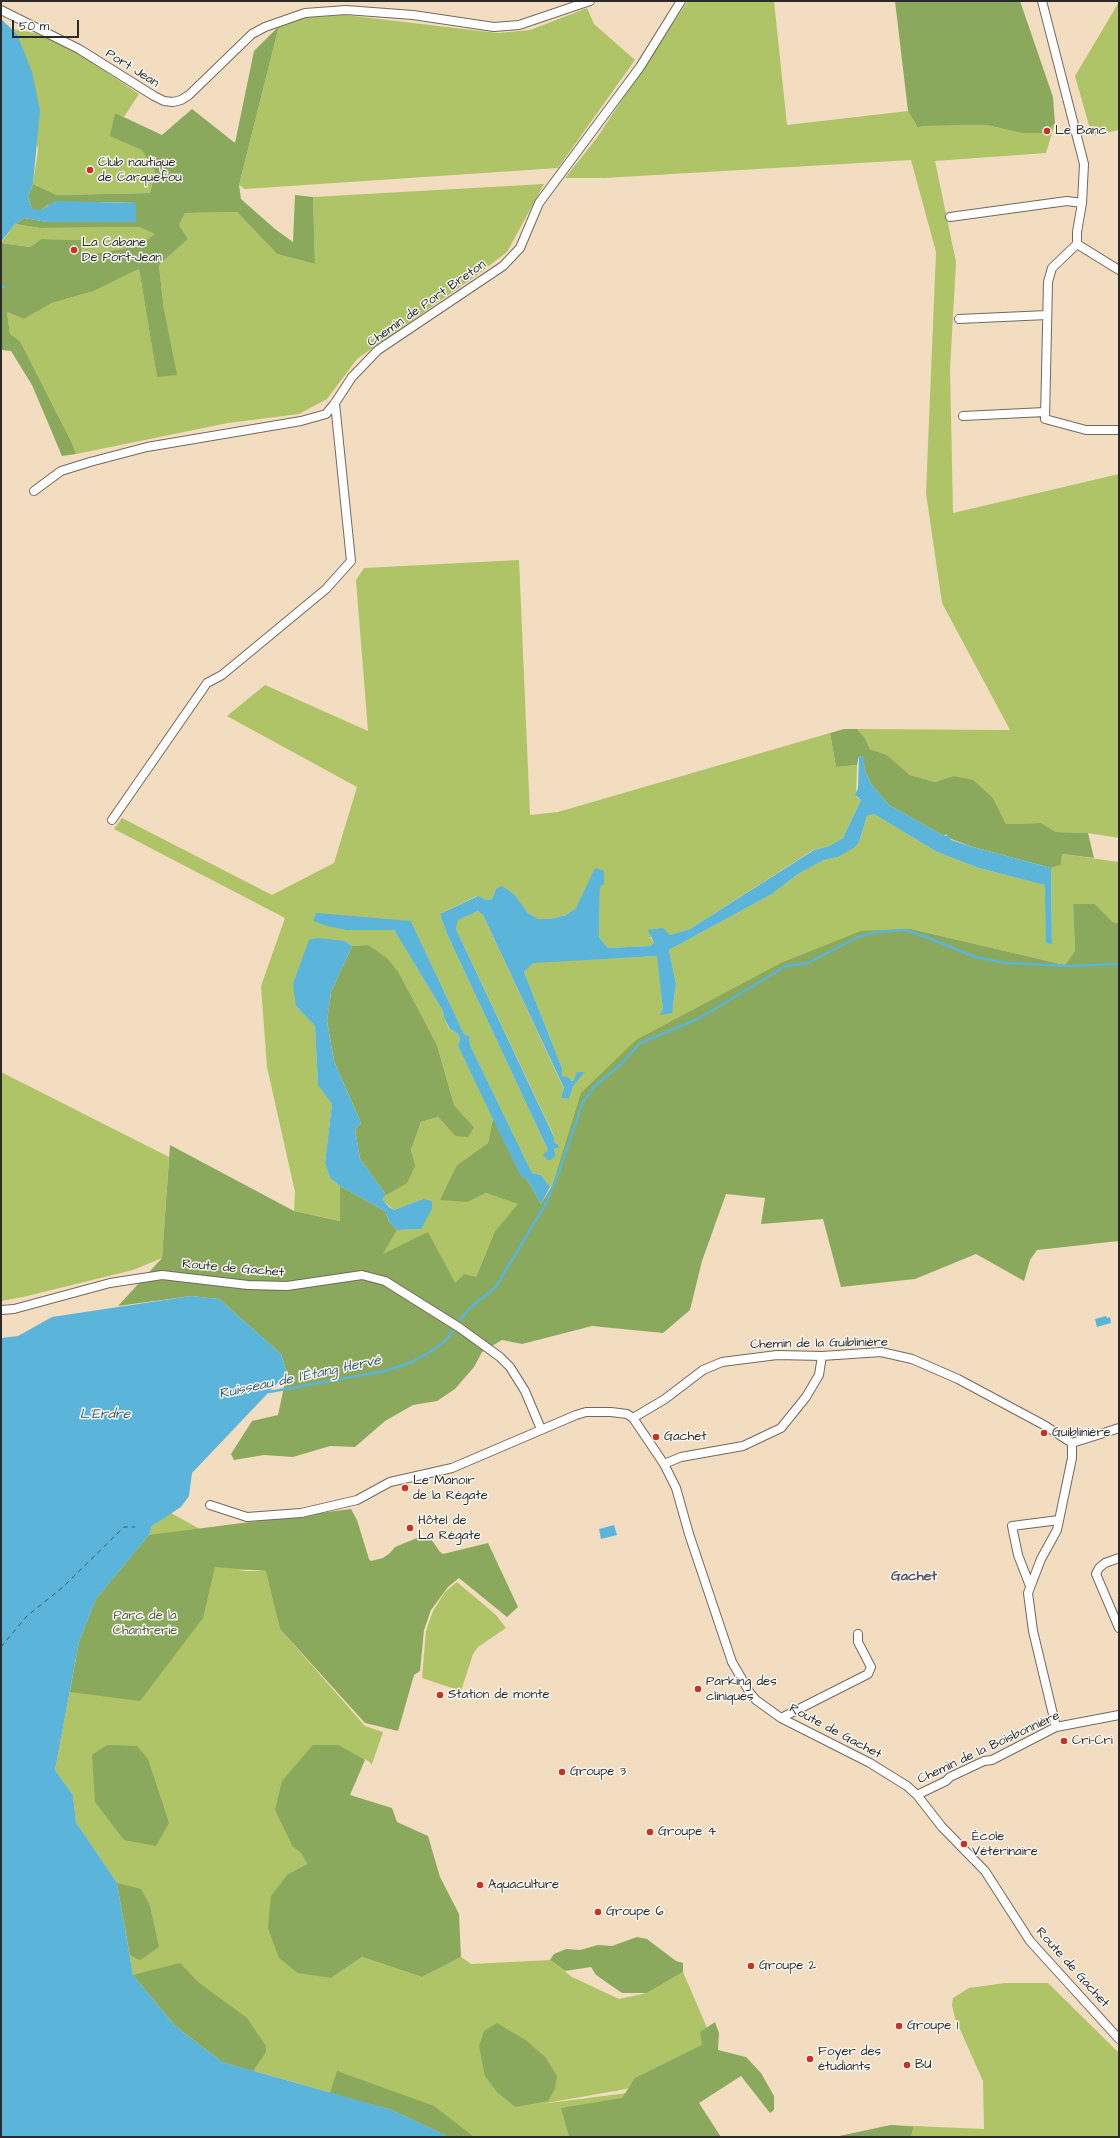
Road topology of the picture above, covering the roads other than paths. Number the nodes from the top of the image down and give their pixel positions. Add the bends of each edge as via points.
1 (590, 1) edge
2 (681, 1) edge
3 (1042, 1) edge
4 (1, 10) edge
5 (1082, 203) junction
6 (950, 216) dead end
7 (1077, 244) junction
8 (1119, 270) edge
9 (1047, 315) junction
10 (959, 319) dead end
11 (335, 403) junction
12 (1045, 412) junction
13 (963, 416) dead end
14 (1119, 430) edge
15 (34, 491) dead end
16 (112, 820) dead end
17 (1, 1310) edge
18 (822, 1356) junction
19 (633, 1418) junction
20 (1119, 1428) edge
21 (541, 1429) junction
22 (1072, 1443) junction
23 (664, 1464) junction
24 (210, 1505) dead end
25 (1059, 1520) junction
26 (1119, 1558) edge
27 (1030, 1586) junction
28 (1119, 1628) edge
29 (858, 1634) dead end
30 (1119, 1715) edge
31 (782, 1718) junction
32 (1056, 1727) junction
33 (917, 1795) junction
34 (1119, 2039) edge

1 - 4 street, Port Jean via 519,25 494,27 413,15 346,10 305,13 252,34 189,95 173,102 159,99 79,48
2 - 11 street, Chemin de Port Breton via 640,67 539,203 520,248 503,266 378,350 352,377
3 - 5 street via 1084,164
5 - 6 street via 1067,200
5 - 7 street
7 - 8 street
7 - 9 street via 1052,268 1048,282
9 - 10 street
9 - 12 street
11 - 15 street, Chemin de Port Breton via 326,414 301,421 147,447 90,462 61,471
11 - 16 street via 351,561 326,589 222,675 207,683
12 - 13 street
12 - 14 street via 1045,419 1086,430
17 - 21 street, Route de Gachet via 14,1309 110,1283 162,1275 248,1285 287,1286 362,1276 385,1281 481,1342 510,1367 525,1391
18 - 19 street, Chemin de la Guiblinière via 770,1355 722,1362 703,1370 665,1399
18 - 22 street, Chemin de la Guiblinière via 881,1352 912,1359 958,1379
18 - 23 street via 819,1375 806,1397 781,1428 743,1446 681,1457
19 - 21 street via 622,1412 586,1412
19 - 23 street, Route de Gachet
20 - 22 street
21 - 24 street via 452,1468 390,1482 357,1500 301,1513 247,1517
22 - 25 street via 1072,1458
23 - 31 street, Route de Gachet via 676,1488 732,1662 756,1700
25 - 27 street via 1057,1530
25 - 27 street via 1012,1526 1018,1555
26 - 28 street via 1105,1563 1096,1574
27 - 32 street via 1028,1593 1033,1631
29 - 31 street via 858,1642 871,1667 868,1674
30 - 32 street, Chemin de la Boisbonnière
31 - 33 street, Route de Gachet via 870,1763
32 - 33 street, Chemin de la Boisbonnière
33 - 34 street, Route de Gachet via 942,1827 985,1871 1030,1941

